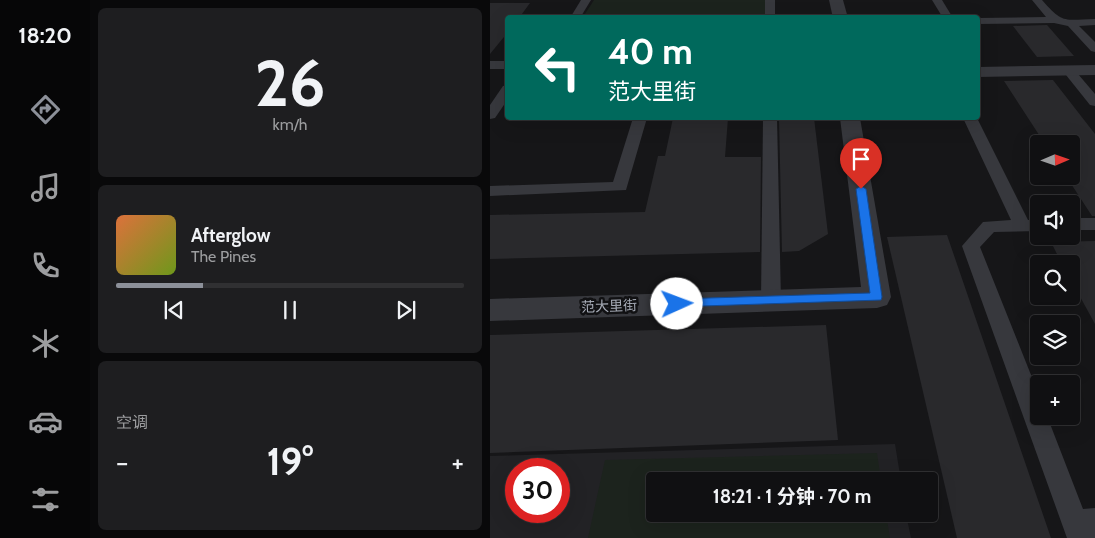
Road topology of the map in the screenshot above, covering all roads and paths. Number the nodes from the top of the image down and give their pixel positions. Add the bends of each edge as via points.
1 (586, 0) edge
2 (770, 0) edge
3 (828, 0) edge
4 (836, 0) edge
5 (937, 0) edge
6 (1037, 0) edge
7 (577, 15) edge
8 (770, 15) edge
9 (831, 15) edge
10 (839, 15) edge
11 (946, 15) edge
12 (1054, 20) junction
13 (980, 21) edge
14 (1095, 22) edge
15 (1070, 23) junction
16 (1095, 49) edge
17 (490, 65) edge
18 (505, 65) edge
19 (1068, 70) junction
20 (1095, 70) edge
21 (980, 71) edge
22 (505, 93) edge
23 (1095, 102) edge
24 (490, 115) edge
25 (639, 120) edge
26 (770, 120) edge
27 (841, 120) edge
28 (850, 120) edge
29 (971, 120) edge
30 (492, 195) edge
31 (1030, 223) edge
32 (1080, 224) edge
33 (1095, 224) edge
34 (1030, 225) edge
35 (490, 298) edge
36 (771, 301) junction
37 (490, 310) edge
38 (1084, 528) edge

1 - 7 lane
2 - 8 lane
3 - 9 street
4 - 10 street
5 - 11 lane
6 - 12 lane
12 - 13 lane
12 - 15 lane
14 - 15 lane
15 - 16 lane
17 - 18 lane
19 - 20 street
19 - 21 street
19 - 23 lane
22 - 24 lane
25 - 30 lane via 620,187
26 - 36 lane
27 - 35 street, 范大里街 via 860,288
28 - 36 street, 范大里街 via 876,297
29 - 31 lane
32 - 33 lane
34 - 38 lane via 989,226 971,246
36 - 37 street, 范大里街

